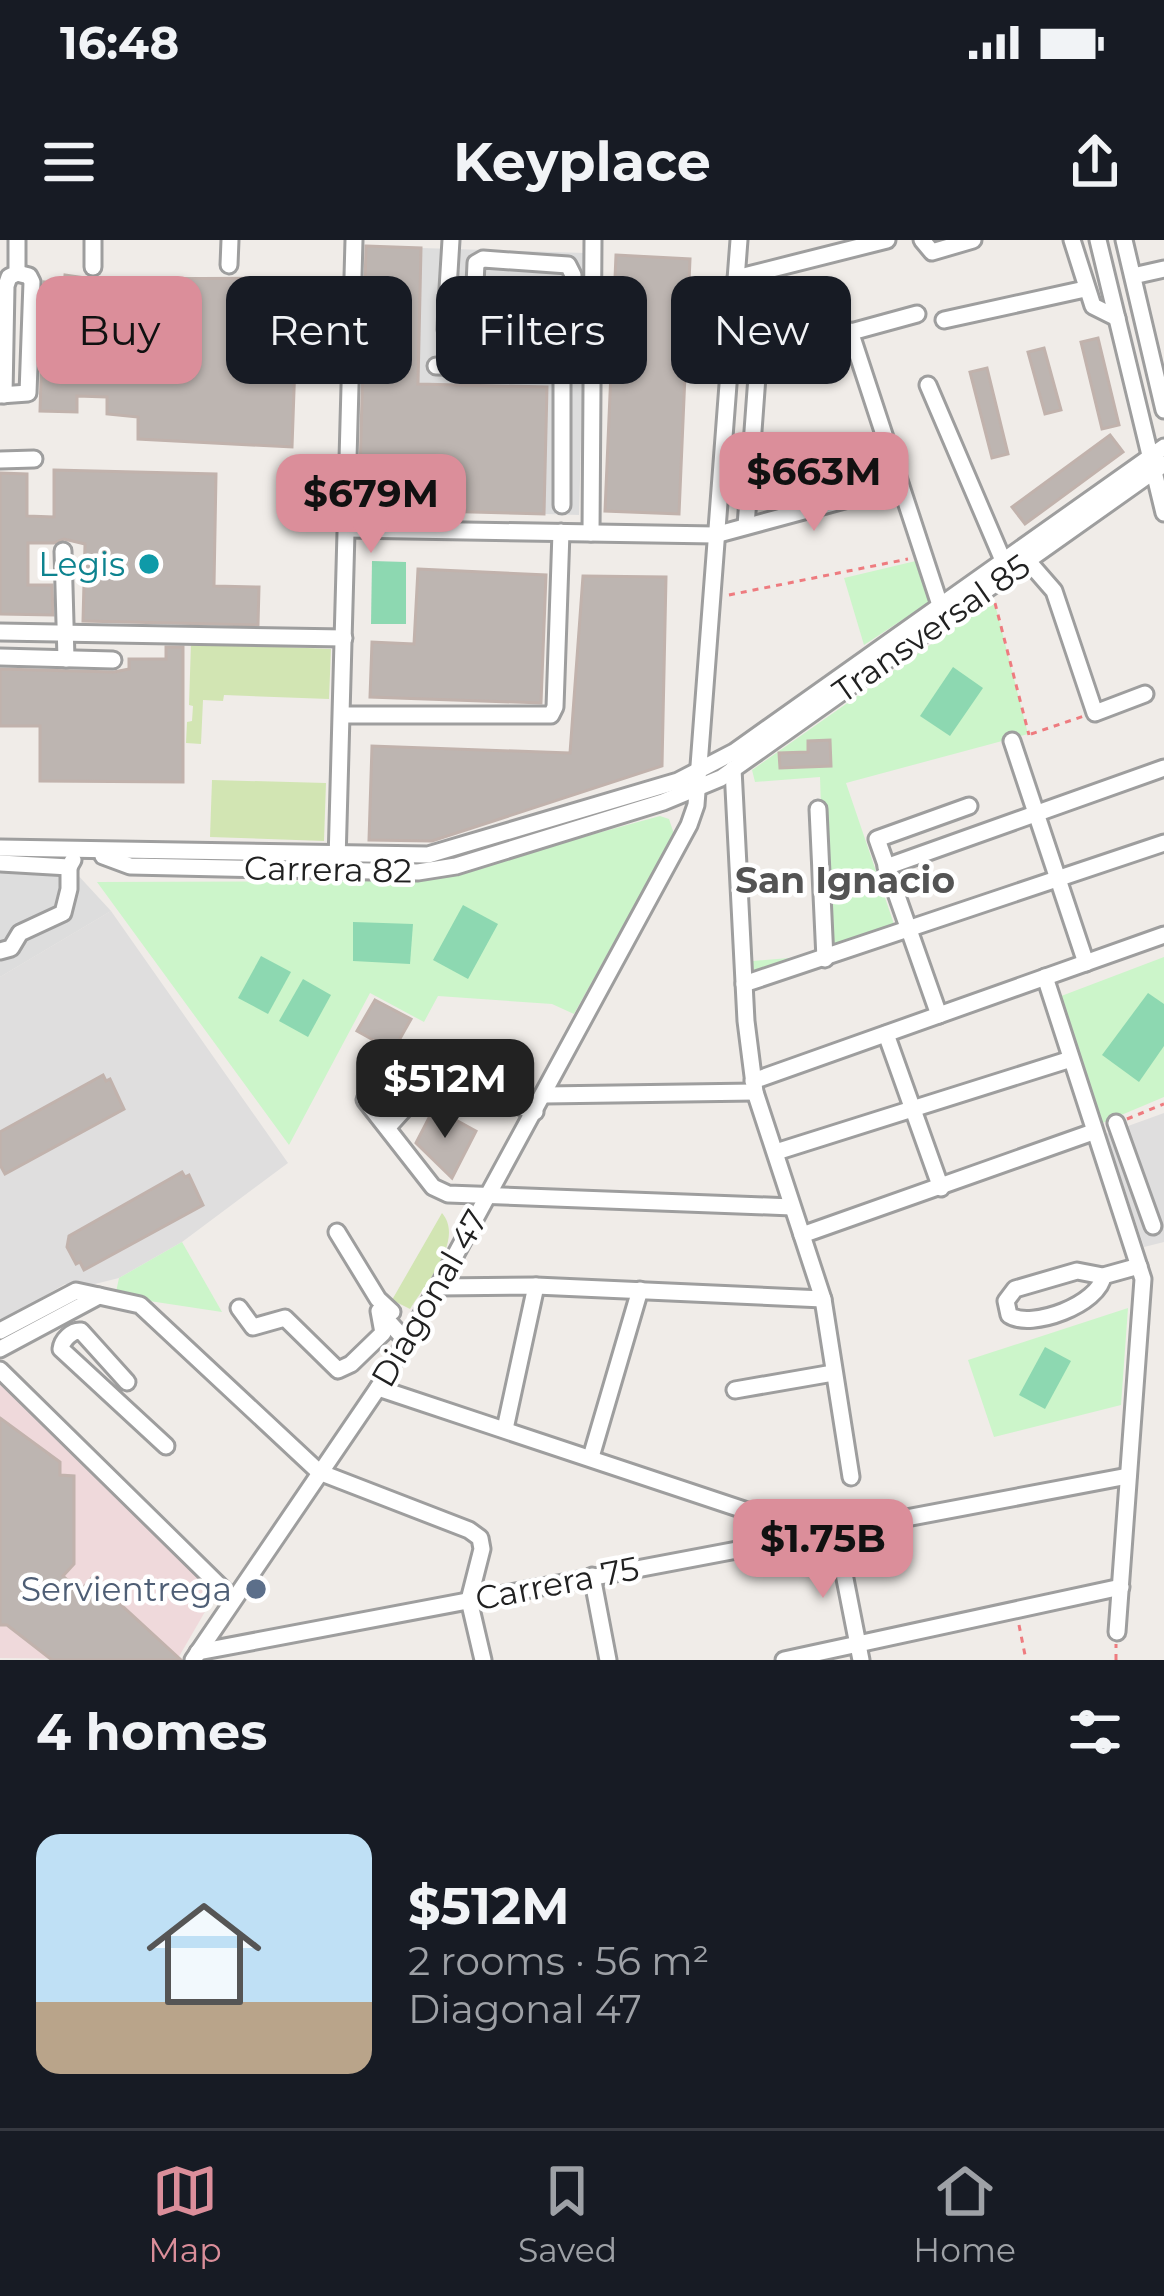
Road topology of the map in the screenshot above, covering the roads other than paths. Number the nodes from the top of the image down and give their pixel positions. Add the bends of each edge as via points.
1 (17, 240) edge
2 (93, 240) edge
3 (230, 240) edge
4 (354, 240) edge
5 (451, 240) edge
6 (593, 240) edge
7 (739, 240) edge
8 (887, 240) edge
9 (922, 240) edge
10 (973, 240) edge
11 (1072, 240) edge
12 (1098, 240) edge
13 (1124, 240) edge
14 (229, 265) dead end
15 (93, 267) dead end
16 (1164, 269) edge
17 (16, 273) junction
18 (449, 276) edge
19 (475, 276) edge
20 (571, 276) edge
21 (593, 276) edge
22 (736, 276) edge
23 (744, 276) edge
24 (1132, 276) junction
25 (1085, 290) junction
26 (916, 314) dead end
27 (1117, 318) junction
28 (944, 320) dead end
29 (851, 331) edge
30 (851, 334) edge
31 (562, 384) edge
32 (594, 384) edge
33 (727, 384) edge
34 (754, 384) edge
35 (928, 385) dead end
36 (2, 395) edge
37 (1164, 410) edge
38 (34, 459) dead end
39 (0, 460) edge
40 (1158, 460) edge
41 (900, 484) junction
42 (562, 505) dead end
43 (1164, 513) edge
44 (746, 526) junction
45 (347, 529) junction
46 (560, 532) junction
47 (591, 533) junction
48 (715, 535) junction
49 (63, 551) dead end
50 (1027, 560) junction
51 (1006, 566) junction
52 (940, 605) junction
53 (0, 632) edge
54 (66, 635) junction
55 (344, 638) junction
56 (0, 657) edge
57 (67, 658) junction
58 (113, 660) dead end
59 (1144, 694) dead end
60 (341, 716) junction
61 (1021, 738) road end
62 (1164, 768) edge
63 (733, 769) junction
64 (697, 782) junction
65 (968, 806) dead end
66 (818, 809) dead end
67 (1036, 813) junction
68 (1164, 843) edge
69 (0, 848) edge
70 (80, 857) junction
71 (337, 862) junction
72 (0, 863) edge
73 (886, 866) junction
74 (1058, 878) junction
75 (908, 928) junction
76 (1164, 935) edge
77 (0, 952) edge
78 (825, 958) junction
79 (1086, 963) junction
80 (1045, 977) junction
81 (744, 984) junction
82 (939, 1015) junction
83 (886, 1034) junction
84 (1071, 1059) junction
85 (754, 1086) junction
86 (545, 1094) junction
87 (365, 1100) dead end
88 (913, 1109) junction
89 (535, 1112) junction
90 (1116, 1123) dead end
91 (388, 1127) junction
92 (1093, 1132) junction
93 (776, 1152) junction
94 (941, 1188) junction
95 (1140, 1188) junction
96 (488, 1196) junction
97 (1116, 1197) junction
98 (792, 1207) junction
99 (1153, 1226) dead end
100 (337, 1232) dead end
101 (802, 1235) junction
102 (1139, 1266) junction
103 (1103, 1276) junction
104 (536, 1286) junction
105 (438, 1287) junction
106 (640, 1290) junction
107 (99, 1295) junction
108 (823, 1299) junction
109 (239, 1308) dead end
110 (61, 1315) junction
111 (36, 1319) junction
112 (0, 1331) edge
113 (73, 1332) junction
114 (409, 1335) junction
115 (0, 1349) edge
116 (0, 1370) edge
117 (833, 1373) junction
118 (128, 1382) dead end
119 (378, 1388) junction
120 (735, 1390) dead end
121 (505, 1429) junction
122 (166, 1446) dead end
123 (591, 1457) junction
124 (320, 1472) junction
125 (1128, 1476) junction
126 (851, 1477) dead end
127 (827, 1534) junction
128 (592, 1576) junction
129 (1121, 1587) junction
130 (232, 1598) junction
131 (469, 1600) junction
132 (1117, 1632) dead end
133 (859, 1653) edge
134 (196, 1656) edge
135 (483, 1660) edge
136 (608, 1660) edge
137 (784, 1660) edge

1 - 17 street
2 - 15 street
3 - 14 street
4 - 45 street
5 - 18 street
6 - 21 street
7 - 22 street, Diagonal 47
8 - 23 street
9 - 10 street via 932,252
11 - 25 street
12 - 27 street
13 - 24 street
16 - 24 street
17 - 36 street via 5,286
17 - 36 street via 32,282 28,393
19 - 20 street via 484,259 563,262
24 - 37 street
25 - 27 street via 1093,306
25 - 28 street
26 - 29 street
27 - 40 street
30 - 41 street
31 - 42 street
32 - 47 street
33 - 48 street, Diagonal 47
34 - 44 street
35 - 51 street
38 - 39 street
40 - 43 street
40 - 50 street, Transversal 85
40 - 51 street, Transversal 85
41 - 44 street
41 - 52 street
44 - 48 street
45 - 46 street
45 - 55 street
46 - 47 street
46 - 60 street via 550,715
47 - 48 street
48 - 64 street, Diagonal 47
49 - 54 street
50 - 51 street, Transversal 85
50 - 59 street via 1054,591 1095,713
51 - 52 street, Transversal 85
51 - 63 street, Transversal 85 via 990,586
52 - 64 street, Transversal 85
53 - 54 street
54 - 55 street
54 - 57 street
55 - 60 street
56 - 57 street
57 - 58 street
60 - 71 street
61 - 67 street
62 - 67 street
63 - 64 street, Transversal 85
63 - 81 street
64 - 71 street, Carrera 82 via 456,866 418,872
64 - 86 street, Diagonal 47 via 689,825
65 - 73 street via 877,839
66 - 78 street
67 - 73 street
67 - 74 street
68 - 74 street
69 - 70 street, Carrera 82
70 - 71 street, Carrera 82 via 130,866
70 - 72 street
70 - 77 street via 63,913 20,932
73 - 75 street
74 - 75 street
74 - 79 street
75 - 78 street
75 - 82 street
76 - 79 street
78 - 81 street
79 - 80 street
80 - 82 street
80 - 84 street
81 - 85 street
82 - 83 street
83 - 85 street
83 - 88 street
84 - 88 street
84 - 92 street
85 - 86 street
85 - 93 street
86 - 89 street, Diagonal 47
87 - 91 street
88 - 93 street
88 - 94 street
89 - 91 street via 457,1082 428,1083
89 - 96 street, Diagonal 47
90 - 95 street
91 - 96 street via 433,1187
92 - 94 street
92 - 97 street
93 - 98 street
94 - 101 street
95 - 97 street
95 - 99 street
96 - 98 street
96 - 105 street, Diagonal 47
97 - 102 street
98 - 101 street
100 - 114 street
101 - 108 street
102 - 103 street
102 - 125 street via 1144,1294
103 - 103 street via 1077,1271 1016,1289 1006,1301 1009,1315 1029,1321 1087,1301
104 - 105 street
104 - 106 street
104 - 121 street
105 - 114 street, Diagonal 47
106 - 108 street
106 - 123 street
107 - 110 street
107 - 111 street via 69,1293
107 - 124 street via 140,1305
108 - 117 street
109 - 114 street via 253,1327 285,1318 338,1370 382,1333 380,1311
110 - 111 street
110 - 113 street
111 - 112 street
111 - 115 street
113 - 118 street via 81,1331
113 - 122 street via 61,1349
114 - 119 street, Diagonal 47
116 - 130 street
117 - 120 street
117 - 126 street
119 - 121 street
119 - 124 street, Diagonal 47
121 - 123 street
123 - 127 street
124 - 130 street, Diagonal 47
124 - 131 street via 479,1538
125 - 127 street, Carrera 75
125 - 129 street
127 - 128 street, Carrera 75
127 - 133 street
128 - 131 street, Carrera 75
128 - 136 street
129 - 132 street
129 - 133 street
130 - 134 street, Diagonal 47
131 - 134 street, Carrera 75
131 - 135 street
133 - 137 street

